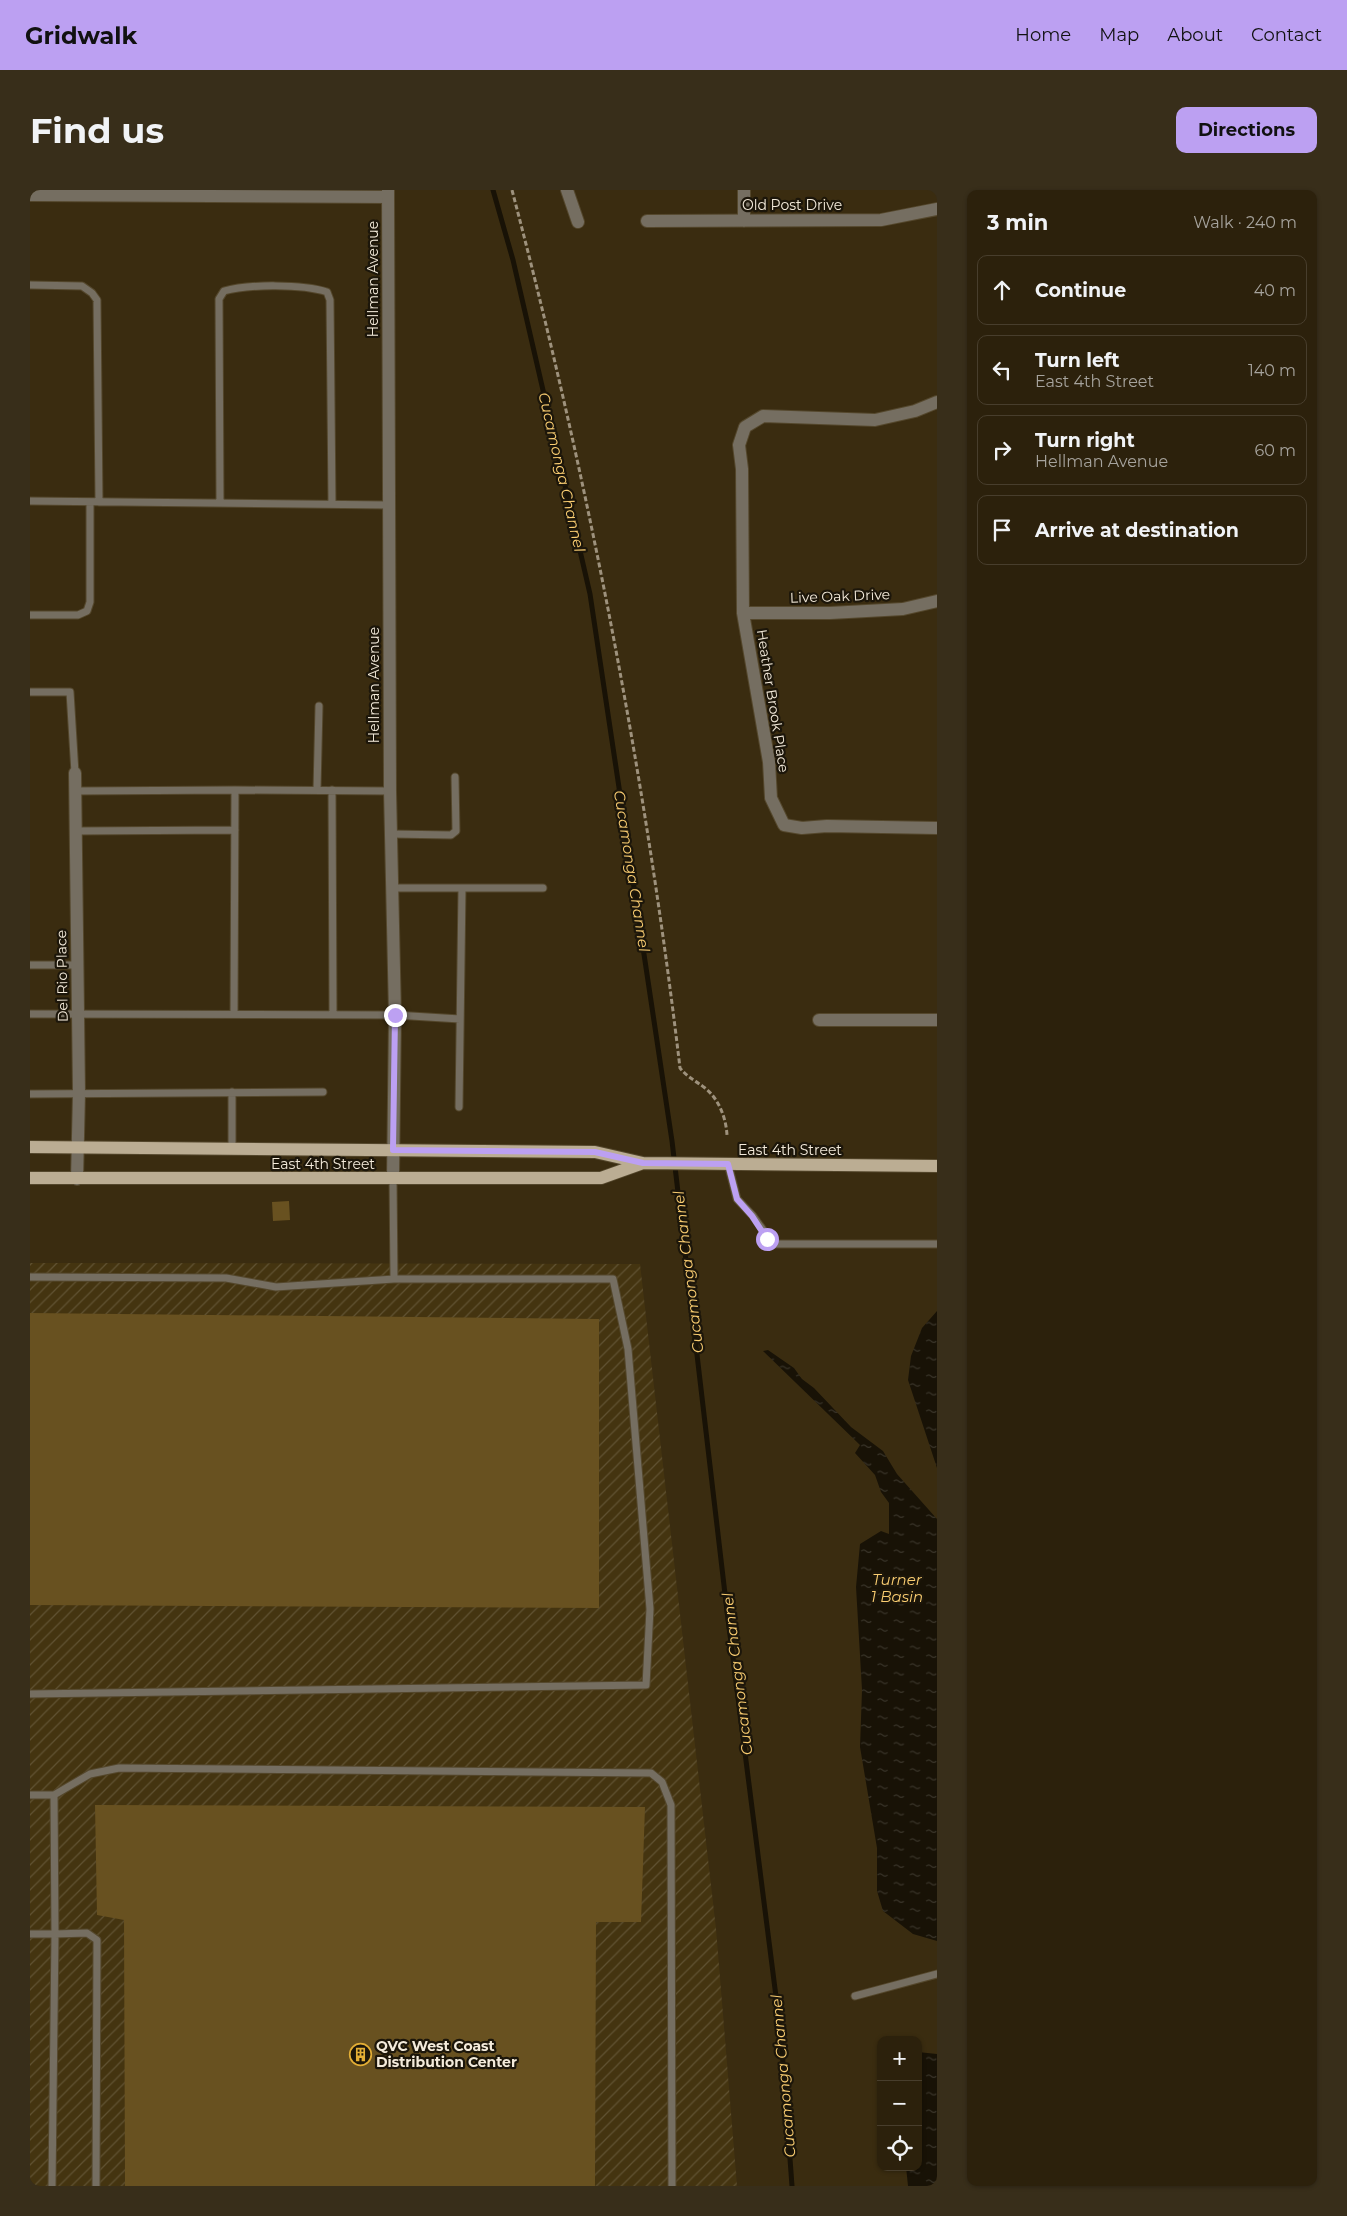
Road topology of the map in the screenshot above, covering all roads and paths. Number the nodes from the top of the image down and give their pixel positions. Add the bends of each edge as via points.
1 (512, 190) edge
2 (567, 190) edge
3 (744, 190) edge
4 (192, 192) edge
5 (388, 193) edge
6 (30, 195) edge
7 (937, 209) edge
8 (647, 221) dead end
9 (744, 221) junction
10 (578, 222) dead end
11 (30, 285) edge
12 (937, 402) edge
13 (30, 501) edge
14 (90, 502) junction
15 (99, 502) junction
16 (220, 503) junction
17 (332, 504) junction
18 (388, 505) junction
19 (937, 601) edge
20 (744, 613) junction
21 (30, 615) edge
22 (30, 692) edge
23 (319, 706) dead end
24 (75, 773) joint
25 (455, 777) dead end
26 (236, 790) junction
27 (317, 790) junction
28 (332, 790) junction
29 (75, 791) junction
30 (390, 791) junction
31 (937, 828) edge
32 (235, 830) junction
33 (76, 831) junction
34 (391, 834) junction
35 (392, 888) junction
36 (462, 888) junction
37 (543, 888) dead end
38 (30, 965) edge
39 (77, 965) junction
40 (78, 1013) junction
41 (30, 1014) edge
42 (234, 1014) junction
43 (333, 1014) junction
44 (395, 1015) junction
45 (460, 1019) junction
46 (820, 1020) dead end
47 (937, 1020) edge
48 (232, 1092) junction
49 (323, 1092) dead end
50 (79, 1093) junction
51 (30, 1094) edge
52 (459, 1108) dead end
53 (727, 1135) dead end
54 (30, 1147) edge
55 (78, 1147) junction
56 (232, 1149) junction
57 (393, 1150) junction
58 (643, 1163) junction
59 (728, 1164) junction
60 (937, 1166) edge
61 (30, 1178) edge
62 (78, 1179) junction
63 (393, 1179) junction
64 (937, 1244) edge
65 (30, 1276) edge
66 (394, 1280) junction
67 (30, 1694) edge
68 (30, 1795) edge
69 (54, 1795) junction
70 (30, 1934) edge
71 (55, 1934) junction
72 (937, 1974) edge
73 (855, 1996) dead end
74 (52, 2186) edge
75 (96, 2186) edge
76 (672, 2186) edge

1 - 53 path via 560,380 615,640 648,832 680,1068 688,1079 705,1088 717,1101
2 - 10 street
3 - 9 street
4 - 5 street
4 - 6 street
5 - 18 street, Hellman Avenue
7 - 9 street, Old Post Drive via 881,220
8 - 9 street, Old Post Drive
11 - 15 lane via 82,286 97,300
12 - 20 street, Heather Brook Place via 915,411 875,420 763,416 745,427 739,445
13 - 14 lane
14 - 15 lane
14 - 21 lane via 90,602 87,611 78,615
15 - 16 lane
16 - 17 lane
16 - 17 lane via 219,299 224,291 238,287 314,288 327,292 330,300
17 - 18 lane
18 - 30 street, Hellman Avenue
19 - 20 street, Live Oak Drive via 903,609
20 - 31 street, Heather Brook Place via 769,762 771,798 784,825 802,828
22 - 24 lane via 70,692
23 - 27 lane
24 - 29 street, Del Rio Place
25 - 34 lane via 456,831 451,835
26 - 27 lane
26 - 29 lane
26 - 32 lane
27 - 28 lane
28 - 30 lane
28 - 43 lane
29 - 33 street, Del Rio Place
30 - 34 street, Hellman Avenue
32 - 33 lane
32 - 42 lane
33 - 39 street, Del Rio Place
34 - 35 street, Hellman Avenue
35 - 36 lane
35 - 44 street, Hellman Avenue
36 - 37 lane
36 - 45 lane
38 - 39 lane
39 - 40 street, Del Rio Place
40 - 41 lane
40 - 42 lane
40 - 50 street, Del Rio Place
42 - 43 lane
43 - 44 lane
44 - 45 lane
44 - 57 street, Hellman Avenue
45 - 52 lane
46 - 47 street
48 - 49 lane
48 - 50 lane
48 - 56 lane
50 - 51 lane
50 - 55 street, Del Rio Place
54 - 55 main road, East 4th Street
55 - 56 main road, East 4th Street
55 - 62 street, Del Rio Place
56 - 57 main road, East 4th Street
57 - 58 main road, East 4th Street via 595,1152
57 - 63 street, Hellman Avenue
58 - 59 main road, East 4th Street
58 - 63 main road, East 4th Street via 601,1178
59 - 60 main road, East 4th Street
59 - 64 lane via 737,1199 773,1244
61 - 62 main road, East 4th Street
62 - 63 main road, East 4th Street
63 - 66 lane
65 - 66 lane via 226,1278 276,1287
66 - 67 lane via 613,1279 628,1349 650,1600 646,1685
68 - 69 lane
69 - 71 lane
69 - 76 lane via 90,1774 119,1768 651,1773 662,1782 671,1805
70 - 71 lane
71 - 74 lane
71 - 75 lane via 87,1933 97,1940
72 - 73 lane

